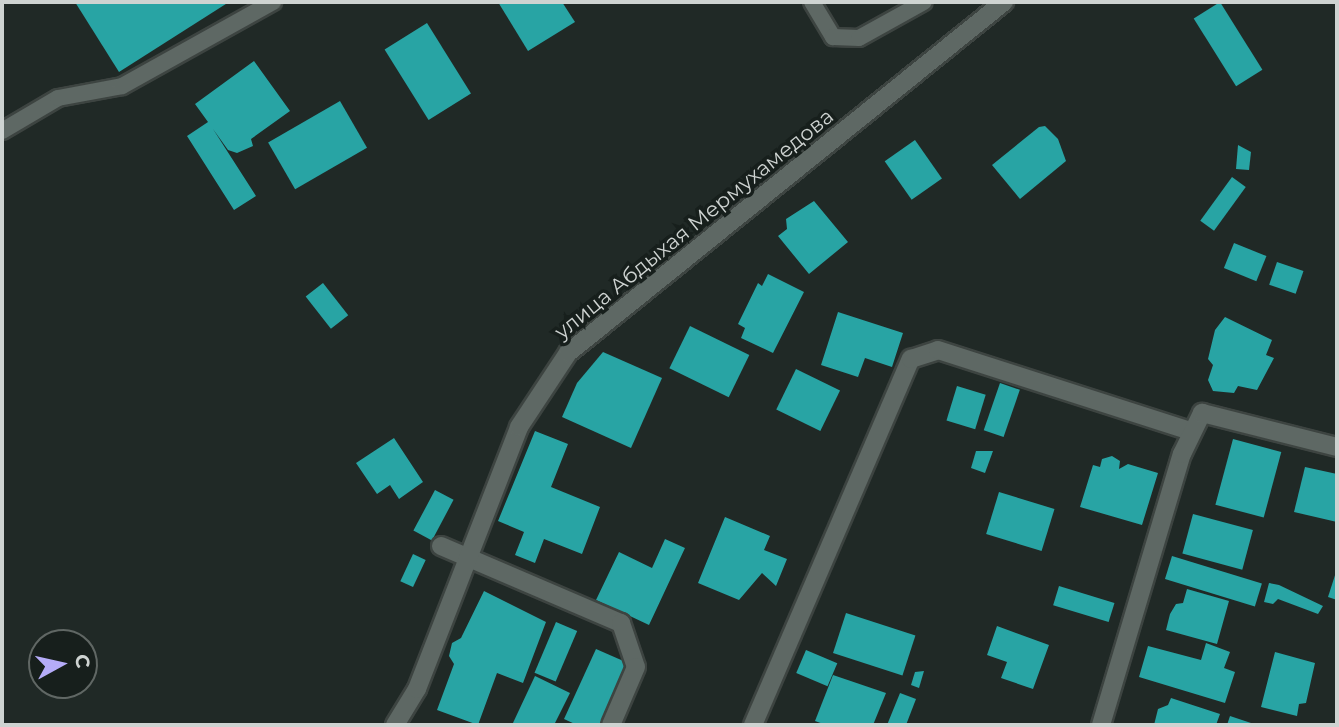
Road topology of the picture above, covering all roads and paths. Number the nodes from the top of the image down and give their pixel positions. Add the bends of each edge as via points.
1 (273, 2) edge
2 (812, 2) edge
3 (924, 2) edge
4 (1004, 2) edge
5 (2, 131) edge
6 (1190, 431) junction
7 (1337, 447) edge
8 (441, 546) dead end
9 (470, 557) junction
10 (395, 725) edge
11 (611, 725) edge
12 (753, 725) edge
13 (1101, 725) edge

1 - 5 lane via 122,86 58,98
2 - 3 lane via 833,37 859,38
4 - 9 street, улица Абдыхая Мермухамедова via 568,354 519,427
6 - 7 street via 1202,413
6 - 12 street via 938,350 911,359
6 - 13 street
8 - 9 street
9 - 10 street, улица Абдыхая Мермухамедова via 417,689
9 - 11 street via 621,623 636,667

